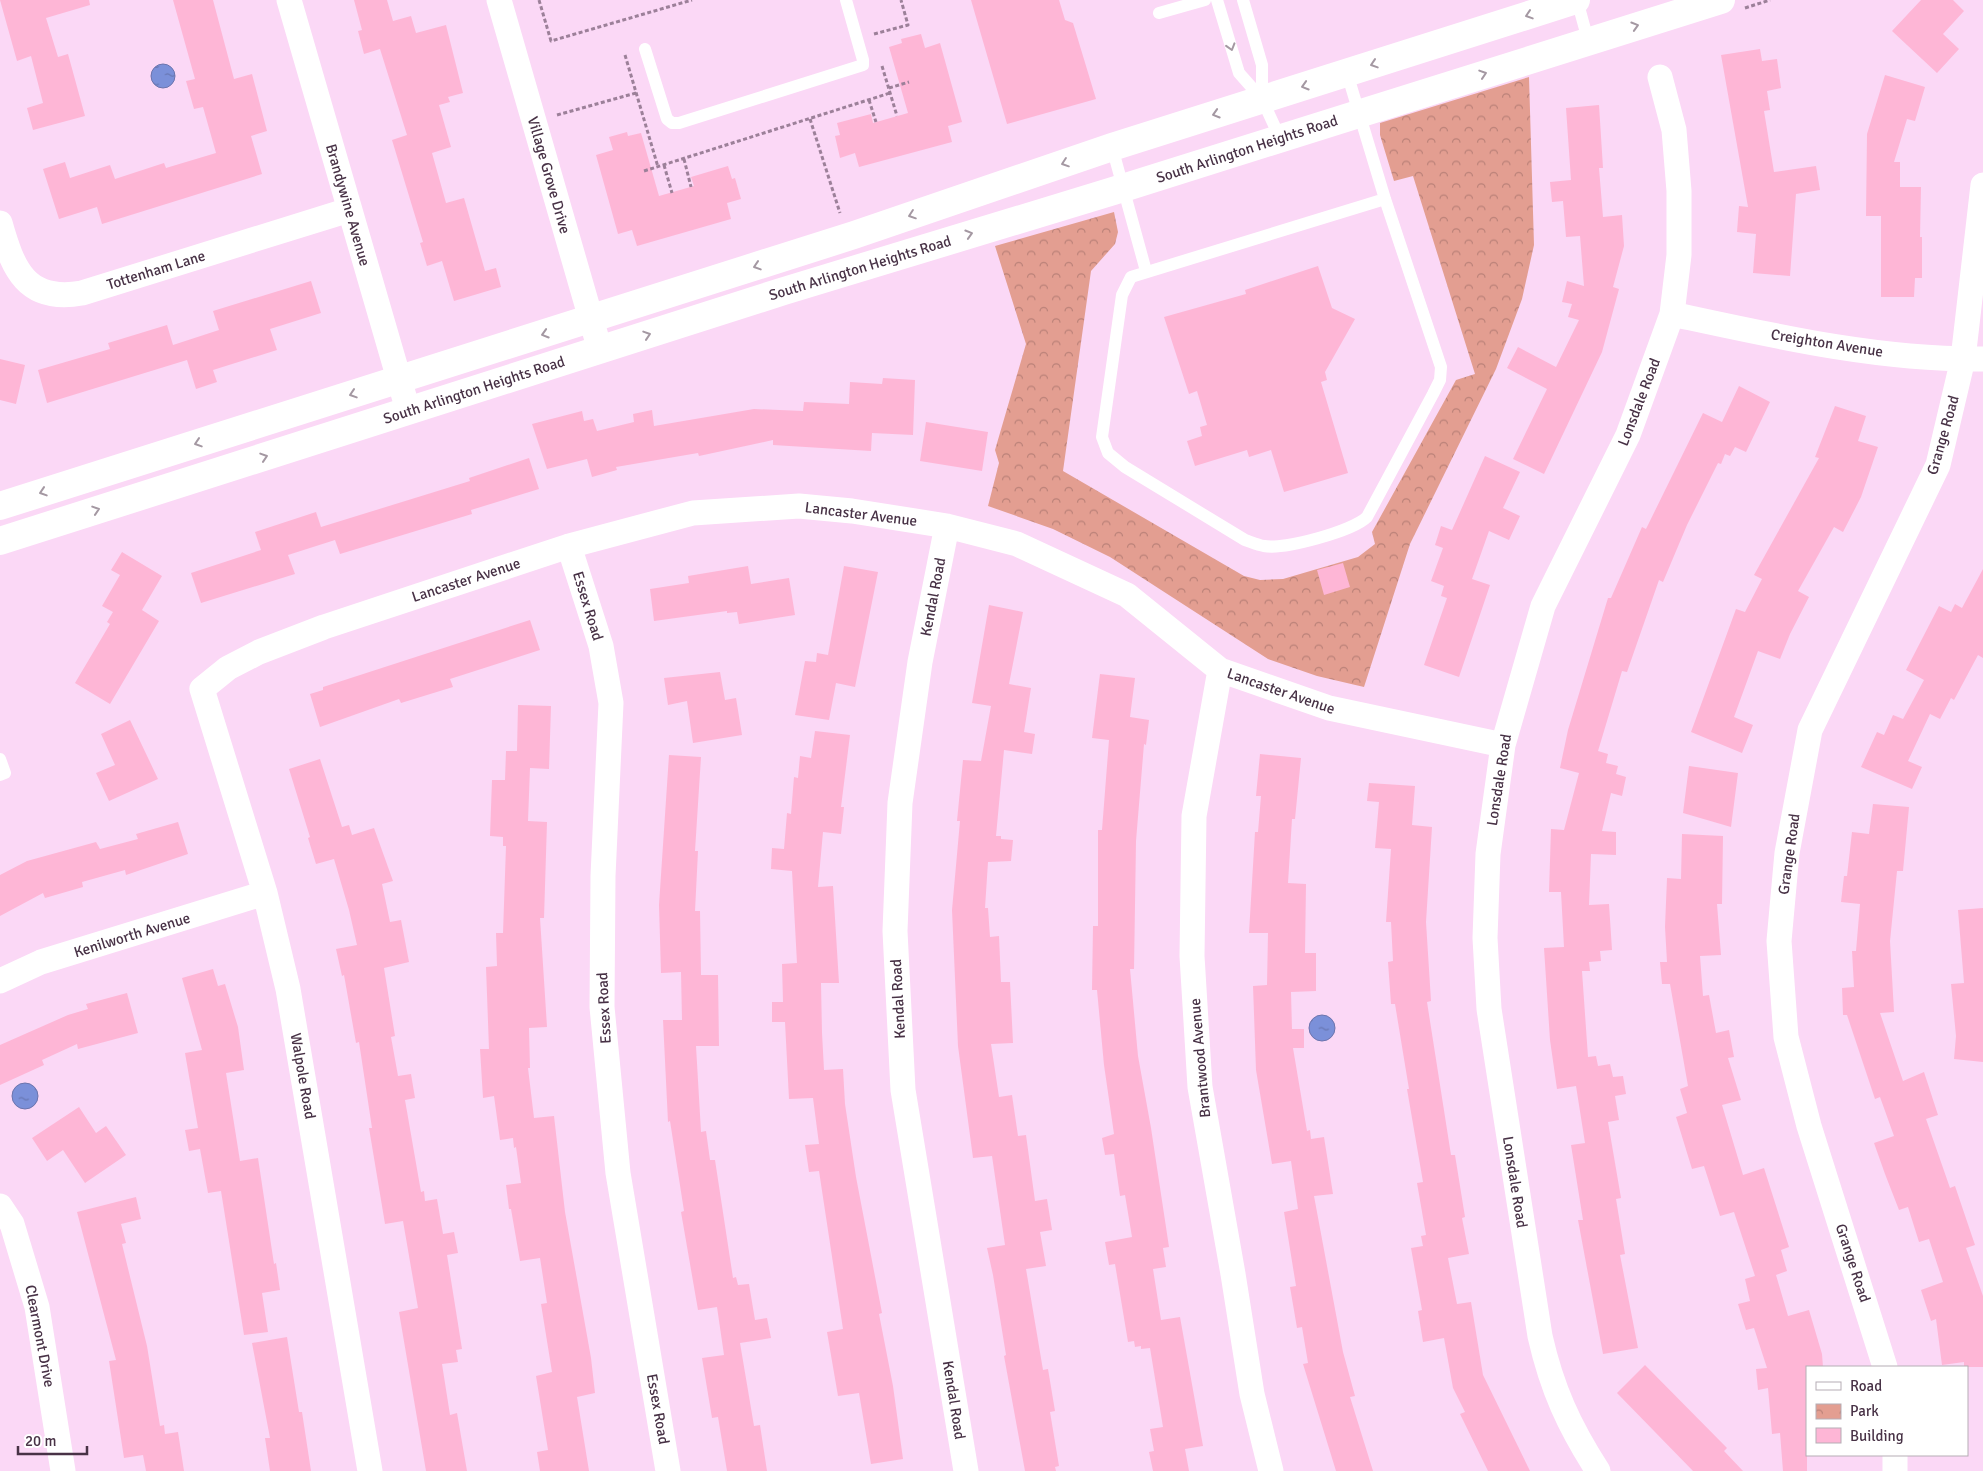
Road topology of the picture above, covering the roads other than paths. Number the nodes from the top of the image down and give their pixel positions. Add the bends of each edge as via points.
1 (288, 0) edge
2 (499, 0) edge
3 (846, 0) edge
4 (1205, 0) edge
5 (1217, 0) edge
6 (1243, 0) edge
7 (1576, 0) edge
8 (1721, 0) edge
9 (1159, 13) dead end
10 (1588, 40) junction
11 (645, 49) dead end
12 (1347, 73) junction
13 (1660, 77) dead end
14 (1262, 99) junction
15 (1360, 112) junction
16 (1280, 138) junction
17 (1112, 147) junction
18 (1983, 185) edge
19 (1124, 188) junction
20 (1385, 199) junction
21 (349, 210) junction
22 (0, 223) edge
23 (1146, 271) junction
24 (1672, 314) junction
25 (591, 319) junction
26 (600, 350) junction
27 (1973, 359) edge
28 (399, 379) junction
29 (408, 410) junction
30 (0, 506) edge
31 (947, 526) junction
32 (0, 541) edge
33 (570, 546) junction
34 (1220, 670) junction
35 (202, 689) joint
36 (1503, 745) junction
37 (0, 759) edge
38 (0, 775) edge
39 (266, 893) junction
40 (0, 981) edge
41 (0, 1206) edge
42 (1885, 1366) edge
43 (1895, 1456) edge
44 (63, 1471) edge
45 (370, 1471) edge
46 (668, 1471) edge
47 (966, 1471) edge
48 (1271, 1471) edge
49 (1598, 1471) edge
50 (1895, 1471) edge

1 - 21 street, Brandywine Avenue
2 - 25 street, Village Grove Drive
3 - 11 lane via 863,65 678,123 667,119
4 - 9 lane
5 -> 14 lane via 1239,73
6 - 14 lane via 1262,65
7 - 10 lane
7 -> 12 main road
10 -> 8 main road, South Arlington Heights Road
15 -> 10 main road, South Arlington Heights Road
12 -> 14 main road
12 - 15 lane
13 - 24 street, Lonsdale Road via 1674,130 1679,191 1679,255
14 - 16 lane
14 -> 17 main road
15 - 16 main road, South Arlington Heights Road
15 - 20 lane
16 - 19 main road, South Arlington Heights Road
17 - 19 lane
17 -> 25 main road via 854,235
18 - 27 street, Grange Road
19 - 23 lane
26 -> 19 main road, South Arlington Heights Road
20 - 23 lane
20 - 23 lane via 1441,367 1440,380 1367,517 1354,526 1284,546 1264,547 1245,540 1125,467 1108,453 1102,437 1122,295 1131,277
21 - 22 street, Tottenham Lane via 82,294 58,296 44,293 17,270
21 - 28 street, Brandywine Avenue
24 - 27 street, Creighton Avenue via 1786,338 1876,352
24 - 36 street, Lonsdale Road via 1628,435 1543,606
25 - 26 street, Village Grove Drive
25 -> 28 main road
26 - 29 main road, South Arlington Heights Road
27 - 42 street, Grange Road via 1938,465 1810,730 1787,853 1779,941 1786,1037 1809,1126
28 - 29 street, Brandywine Avenue
28 -> 30 main road
32 -> 29 main road, South Arlington Heights Road
31 - 33 street, Lancaster Avenue via 799,506 693,513
31 - 34 street, Lancaster Avenue via 1017,544 1127,595
31 - 47 street, Kendal Road via 920,662 900,803 895,931 903,1090
33 - 35 street, Lancaster Avenue via 268,648 228,668
33 - 46 street, Essex Road via 596,630 611,702 603,876 602,1007 618,1174
34 - 36 street, Lancaster Avenue via 1329,708
34 - 48 street, Brantwood Avenue via 1194,816 1192,956 1200,1087 1252,1394
35 - 39 street, Walpole Road
36 - 49 street, Lonsdale Road via 1488,854 1485,938 1489,1009 1548,1372 1570,1424
37 - 38 lane via 5,773
39 - 40 street, Kenilworth Avenue via 41,962
39 - 45 street, Walpole Road via 288,989
41 - 44 street, Clearmont Drive via 12,1224 37,1307
43 - 50 street

